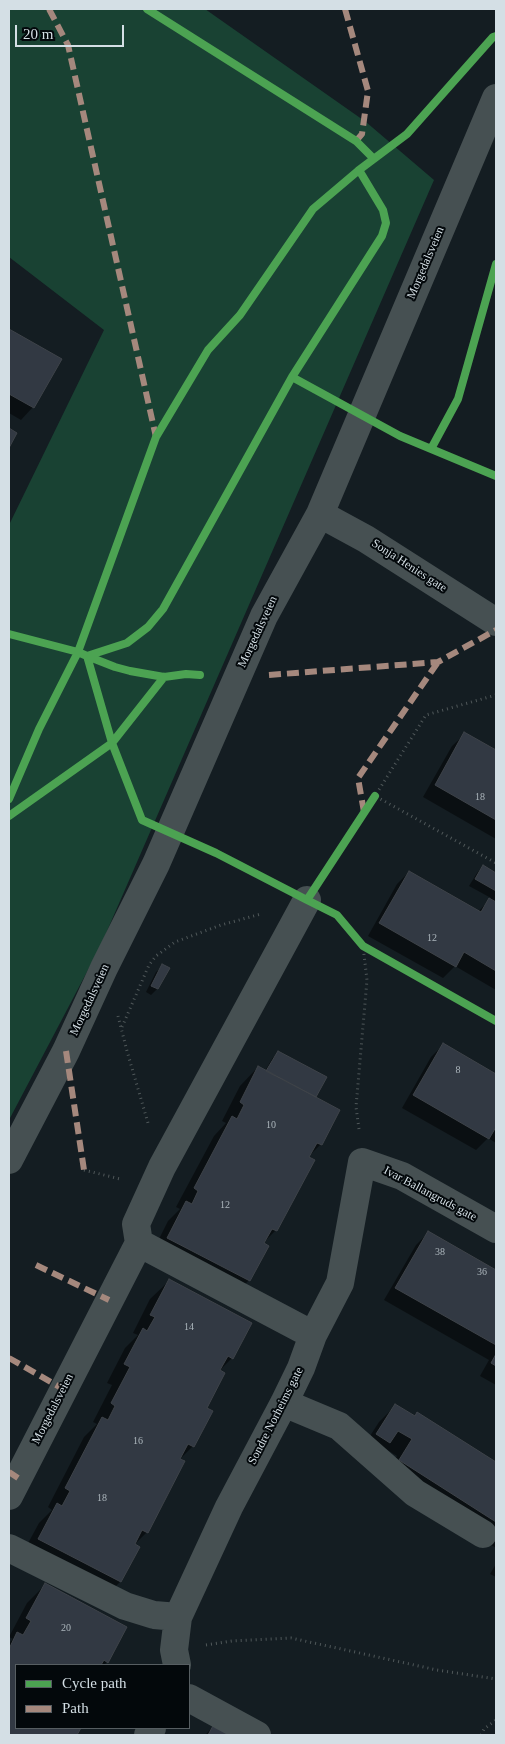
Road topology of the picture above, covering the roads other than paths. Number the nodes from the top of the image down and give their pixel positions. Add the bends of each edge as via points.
1 (496, 98) edge
2 (320, 514) junction
3 (496, 622) edge
4 (307, 900) road end
5 (9, 1160) edge
6 (362, 1162) joint
7 (496, 1230) edge
8 (139, 1242) junction
9 (313, 1335) junction
10 (284, 1403) junction
11 (9, 1496) edge
12 (483, 1534) dead end
13 (9, 1548) edge
14 (178, 1617) junction
15 (176, 1658) edge
16 (190, 1699) edge
17 (257, 1735) edge

1 - 2 street, Morgedalsveien
2 - 3 street, Sonja Henies gate via 366,539
2 - 5 street, Morgedalsveien via 264,616 156,864 66,1051
4 - 8 street, Morgedalsveien via 162,1167 136,1224
6 - 7 street, Ivar Ballangruds gate via 402,1176
6 - 9 street, Sondre Norheims gate via 340,1284
8 - 9 street
8 - 11 street, Morgedalsveien
9 - 10 street, Sondre Norheims gate
10 - 12 street via 339,1426 416,1493
10 - 14 street, Sondre Norheims gate via 229,1508
13 - 14 street via 125,1606 154,1615
14 - 15 street, Sondre Norheims gate
16 - 17 street

